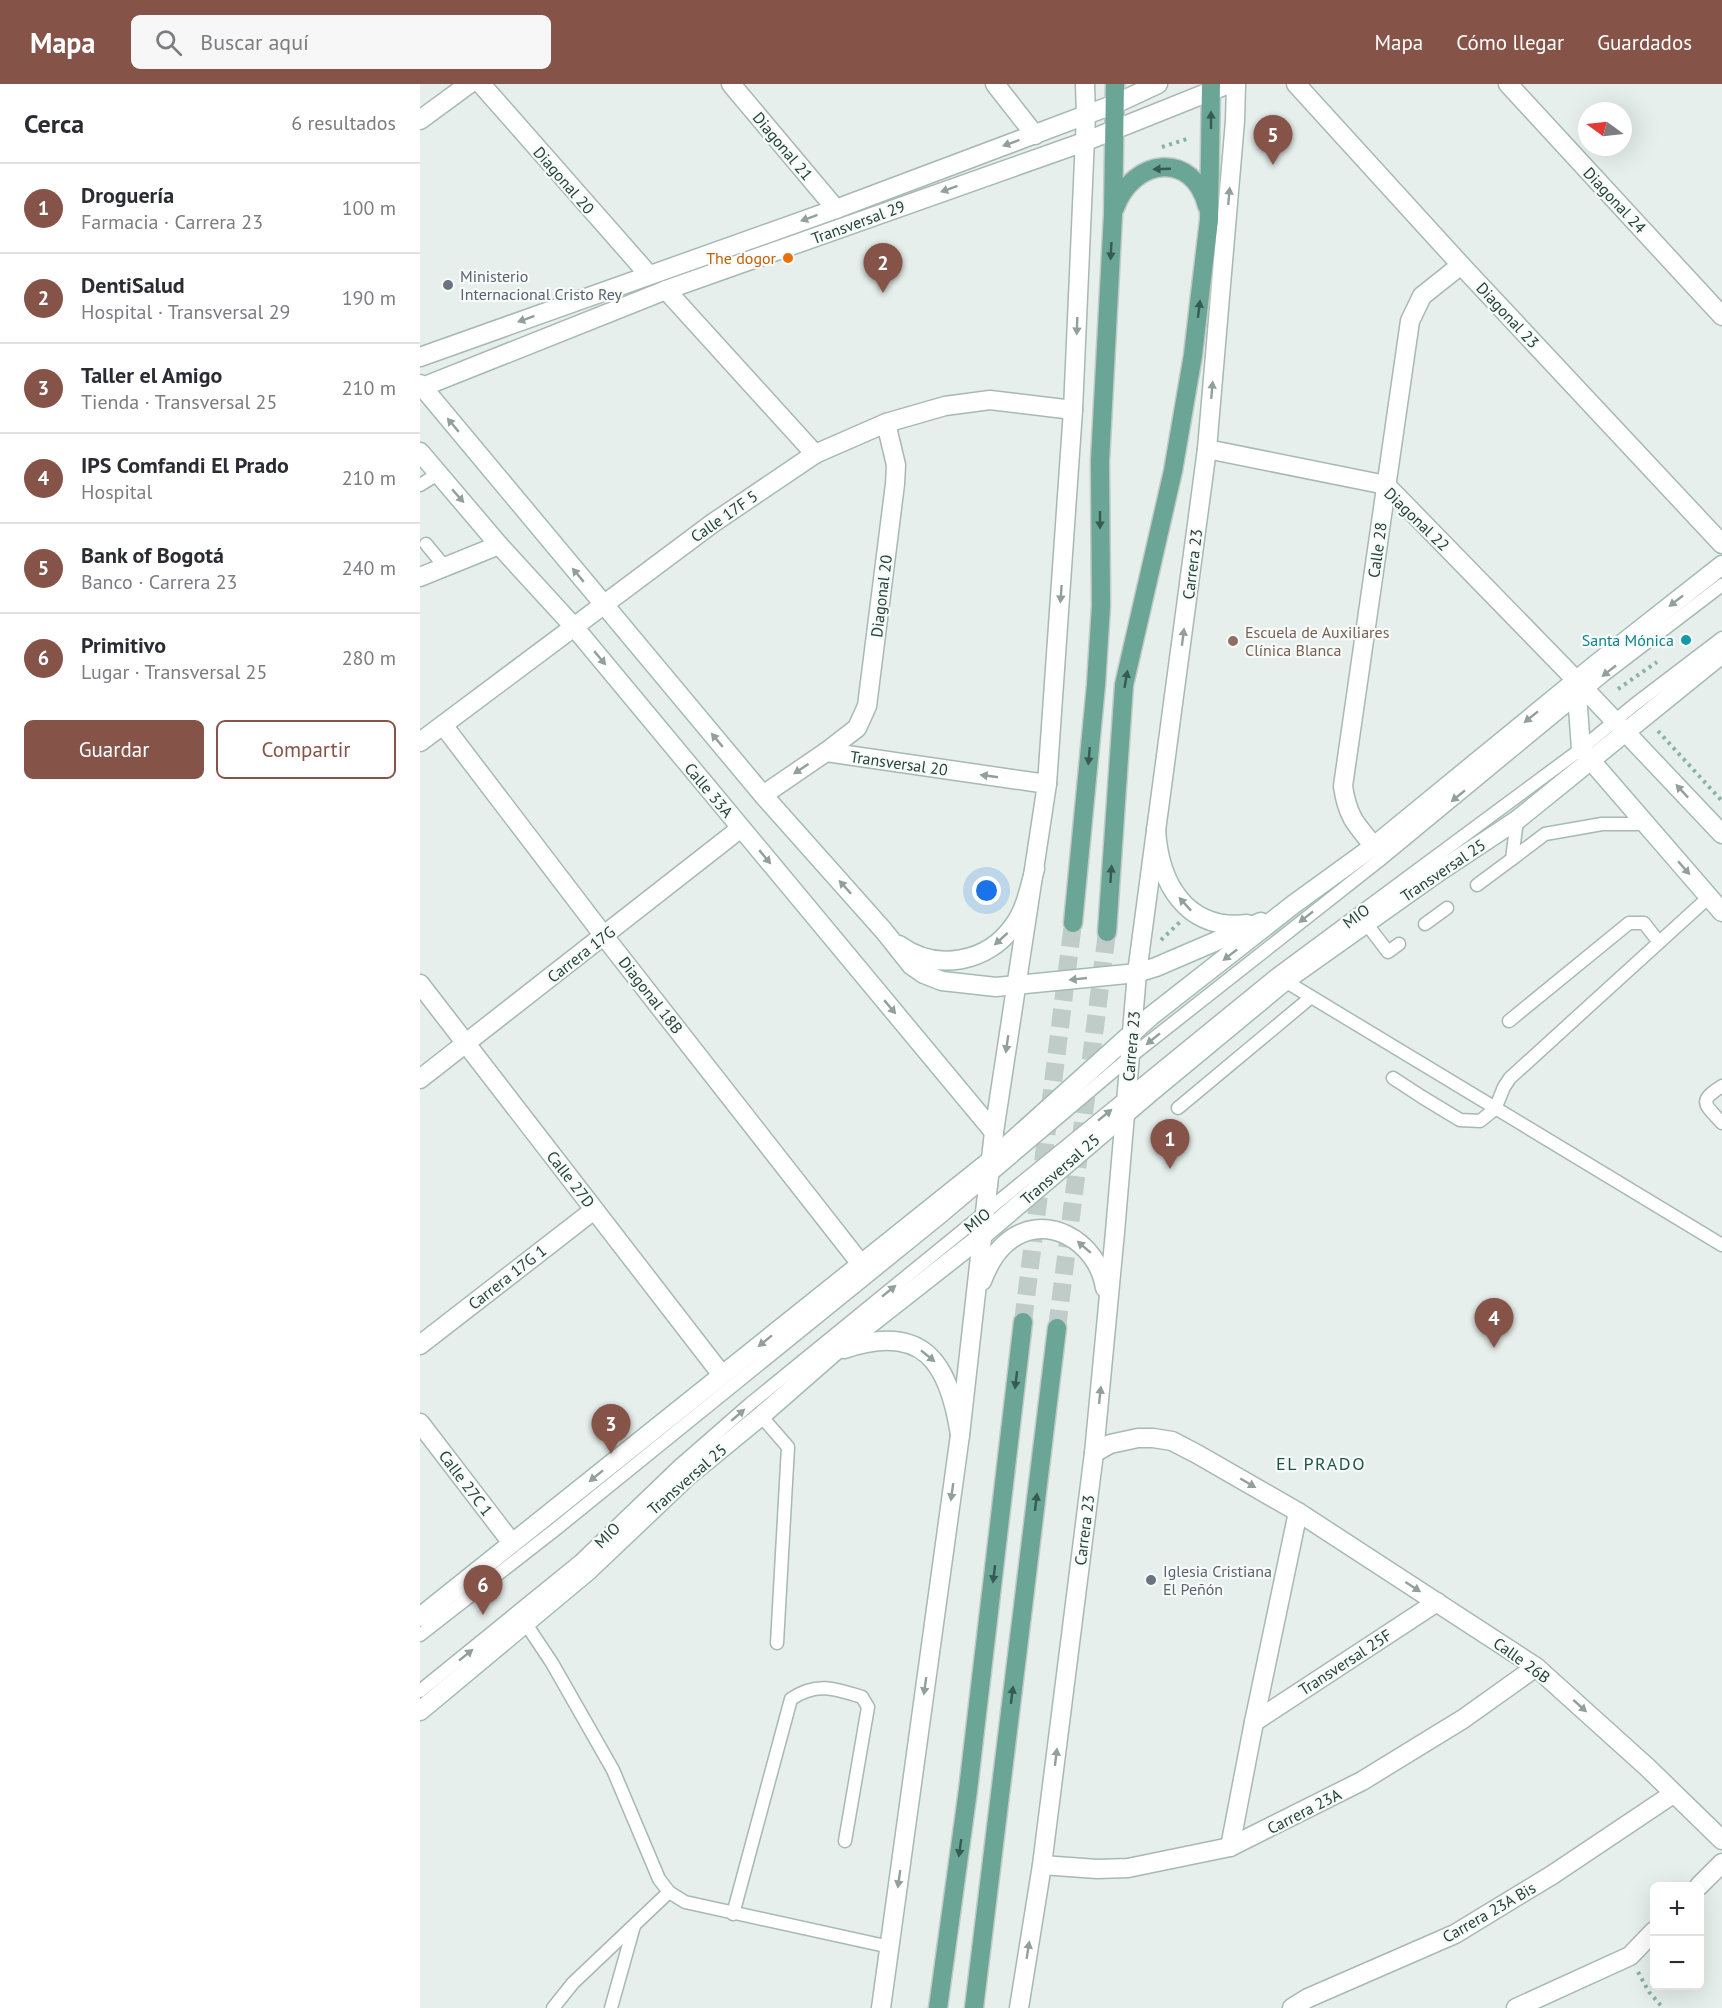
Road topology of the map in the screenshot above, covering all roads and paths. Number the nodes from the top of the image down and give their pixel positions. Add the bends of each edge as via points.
1 (469, 84) edge
2 (481, 84) edge
3 (731, 84) edge
4 (995, 84) edge
5 (1085, 84) edge
6 (1115, 84) edge
7 (1158, 84) edge
8 (1229, 84) edge
9 (1236, 84) edge
10 (1296, 84) edge
11 (1508, 84) edge
12 (1211, 88) edge
13 (1115, 104) junction
14 (1086, 115) junction
15 (420, 120) edge
16 (1115, 130) junction
17 (1035, 135) junction
18 (1084, 142) junction
19 (836, 209) junction
20 (1113, 214) junction
21 (1209, 220) junction
22 (1461, 266) junction
23 (649, 275) junction
24 (666, 290) junction
25 (1722, 316) edge
26 (420, 357) edge
27 (421, 386) edge
28 (1073, 410) junction
29 (886, 423) junction
30 (1208, 449) junction
31 (420, 452) edge
32 (815, 454) junction
33 (438, 474) junction
34 (420, 485) edge
35 (1386, 485) junction
36 (426, 544) dead end
37 (1722, 544) edge
38 (499, 545) junction
39 (1722, 565) edge
40 (445, 567) junction
41 (420, 577) edge
42 (1722, 585) edge
43 (603, 605) junction
44 (575, 628) junction
45 (1722, 638) edge
46 (1722, 654) edge
47 (1657, 662) dead end
48 (1580, 689) junction
49 (1618, 689) dead end
50 (444, 725) junction
51 (1621, 727) junction
52 (1654, 727) dead end
53 (420, 742) edge
54 (826, 752) junction
55 (1586, 755) junction
56 (1047, 784) junction
57 (763, 795) junction
58 (1722, 801) edge
59 (1517, 820) junction
60 (1645, 824) junction
61 (741, 828) junction
62 (1156, 829) junction
63 (1722, 834) edge
64 (1374, 846) junction
65 (1512, 859) junction
66 (1035, 869) junction
67 (1477, 885) dead end
68 (1709, 897) junction
69 (1294, 904) junction
70 (1447, 908) dead end
71 (1722, 912) edge
72 (1073, 923) tunnel mouth
73 (1258, 923) junction
74 (1366, 923) junction
75 (1425, 924) dead end
76 (884, 931) junction
77 (1107, 932) tunnel mouth
78 (604, 936) junction
79 (1659, 941) junction
80 (1399, 944) dead end
81 (1137, 973) junction
82 (1285, 981) junction
83 (420, 984) edge
84 (1016, 986) junction
85 (1310, 998) junction
86 (1509, 1021) dead end
87 (1132, 1032) junction
88 (466, 1044) junction
89 (1130, 1057) junction
90 (1393, 1078) dead end
91 (420, 1079) edge
92 (1722, 1086) edge
93 (1126, 1106) junction
94 (1178, 1108) dead end
95 (1495, 1109) junction
96 (1722, 1124) edge
97 (994, 1132) junction
98 (991, 1160) junction
99 (988, 1178) junction
100 (594, 1210) junction
101 (984, 1214) junction
102 (982, 1236) junction
103 (1722, 1245) edge
104 (861, 1264) junction
105 (975, 1309) junction
106 (1107, 1320) junction
107 (1023, 1322) tunnel mouth
108 (1058, 1328) tunnel mouth
109 (420, 1345) edge
110 (833, 1353) junction
111 (722, 1376) junction
112 (761, 1416) junction
113 (420, 1423) edge
114 (960, 1434) junction
115 (1094, 1453) junction
116 (1298, 1512) junction
117 (512, 1543) junction
118 (1437, 1602) junction
119 (420, 1617) edge
120 (526, 1624) junction
121 (420, 1635) edge
122 (777, 1643) dead end
123 (1536, 1667) junction
124 (420, 1691) edge
125 (420, 1711) edge
126 (1254, 1722) junction
127 (1673, 1794) junction
128 (1722, 1840) edge
129 (845, 1841) dead end
130 (1230, 1847) junction
131 (1722, 1863) edge
132 (1042, 1864) junction
133 (1704, 1882) edge
134 (669, 1892) junction
135 (733, 1914) junction
136 (635, 1925) junction
137 (1650, 1935) edge
138 (890, 1947) junction
139 (1630, 1956) junction
140 (1311, 2003) edge
141 (553, 2008) edge
142 (611, 2008) edge
143 (881, 2008) edge
144 (938, 2008) edge
145 (974, 2008) edge
146 (1019, 2008) edge
147 (1292, 2008) edge
148 (1516, 2008) edge
149 (1663, 2008) edge

1 - 15 street
2 - 23 street, Diagonal 20
3 - 19 street, Diagonal 21
4 - 17 street
5 - 14 street
6 - 13 main road
7 - 13 street, Transversal 29
8 - 12 street, Transversal 29
30 -> 9 street, Carrera 23
10 - 22 street, Diagonal 23
11 - 25 street, Diagonal 24
12 - 16 street, Transversal 29
21 -> 12 main road
13 - 14 street, Transversal 29
13 - 16 main road
14 - 17 street, Transversal 29
14 - 18 street
16 - 18 street, Transversal 29
16 - 20 main road
17 -> 19 street, Transversal 29
18 -> 24 street, Transversal 29
18 -> 28 street
19 -> 23 street, Transversal 29
21 -> 20 main road via 1196,182 1166,167 1150,169 1130,182
20 -> 72 main road via 1100,461 1101,606
77 -> 21 main road via 1124,685 1173,471
22 - 35 street, Calle 28 via 1422,296 1410,321
22 - 37 street, Diagonal 23
23 -> 26 street, Transversal 29
24 - 27 street, Transversal 29
24 - 32 street
43 -> 27 street
28 - 29 street, Calle 17F 5 via 990,400 945,406
28 -> 56 street
29 - 32 street, Calle 17F 5
29 - 54 street, Diagonal 20 via 896,465 895,484 867,706 857,728
30 - 35 street, Diagonal 22
62 -> 30 street, Carrera 23
31 - 33 street, Calle 33A
32 - 43 street, Calle 17F 5
33 - 34 lane
33 -> 38 street, Calle 33A
35 - 48 street, Diagonal 22
35 - 64 street, Calle 28 via 1343,786 1346,807
36 - 40 lane
38 - 40 street
38 - 44 street, Calle 33A
39 -> 48 street
40 - 41 street
42 -> 48 lane, MIO
43 - 44 street, Calle 17F 5
57 -> 43 street
44 - 50 street, Calle 17F 5
44 -> 61 street, Calle 33A
45 - 51 lane via 1634,705
46 - 51 street, Transversal 25 via 1644,716
47 - 49 path
48 - 51 street
48 - 55 street
48 -> 64 street
48 -> 89 lane, MIO via 1381,859
50 - 53 street, Calle 17F 5
50 - 78 street, Diagonal 18B
51 - 55 street, Transversal 25
63 -> 51 street
52 - 58 path
56 -> 54 street, Transversal 20
54 -> 57 street, Transversal 20
55 - 59 street, Transversal 25
55 - 60 street
55 - 93 lane, MIO via 1276,975
56 - 66 street
76 -> 57 street
59 - 65 lane
59 - 74 street, Transversal 25
60 - 65 lane via 1602,824 1545,834
60 -> 68 street
61 - 78 street, Carrera 17G
61 -> 97 street, Calle 33A
73 -> 62 street via 1222,924 1191,912 1166,877
62 - 81 street, Carrera 23
64 - 69 street
65 - 67 lane
66 -> 76 street via 1014,925 998,943 980,954 957,960 932,960 902,947
66 - 84 street
68 - 71 street
68 - 79 lane
69 - 73 street
69 -> 87 street
70 - 75 lane
73 - 81 street
74 - 80 lane via 1388,952
74 - 82 street, Transversal 25
76 - 84 street via 905,959 932,978 976,986
78 - 88 street, Carrera 17G
78 - 104 street, Diagonal 18B
79 - 86 lane via 1644,923 1629,923
79 - 95 lane via 1510,1078
81 -> 84 street
81 - 87 street, Carrera 23
82 - 85 lane
82 - 93 street, Transversal 25
83 - 88 street, Calle 27D
84 -> 97 street
85 - 94 lane
85 - 95 lane
87 - 89 street, Carrera 23
87 - 98 street
88 - 91 street, Carrera 17G
88 - 100 street, Calle 27D
89 - 93 street, Carrera 23
89 - 99 lane, MIO
90 - 95 lane via 1460,1120 1480,1121
92 - 96 lane via 1705,1100
101 -> 93 lane, MIO
93 - 102 street, Transversal 25
93 - 106 street, Carrera 23
95 - 103 lane
97 - 98 street
98 - 99 street
98 - 104 street
99 - 101 street
99 - 121 lane, MIO
100 - 109 street, Carrera 17G 1
100 - 111 street, Calle 27D
101 - 102 street
124 -> 101 lane, MIO via 580,1561 662,1481 750,1404
102 - 105 street
102 - 110 street, Transversal 25
104 -> 111 street
106 -> 105 street via 1105,1285 1096,1260 1082,1244 1050,1231 1033,1230 1018,1235 998,1251 984,1275
105 - 114 street
115 -> 106 street, Carrera 23
107 -> 144 main road
145 -> 108 main road
110 - 112 street, Transversal 25
110 -> 114 street via 879,1341 896,1341 921,1350 935,1361 947,1381
111 -> 117 street
112 - 120 street, Transversal 25 via 688,1476
112 - 122 lane via 788,1447
113 - 117 street, Calle 27C 1
114 -> 138 street
115 -> 116 street, Calle 26B via 1110,1444 1138,1438 1172,1442
132 -> 115 street, Carrera 23
116 -> 118 street, Calle 26B
116 - 126 street
117 - 119 street
118 - 123 street, Calle 26B
118 - 126 street, Transversal 25F
120 - 125 street, Transversal 25
120 - 134 lane via 612,1770 659,1879
123 -> 127 street, Calle 26B
123 - 130 street, Carrera 23A via 1463,1719 1362,1781
126 - 130 street
127 - 128 street, Calle 26B
127 - 140 street, Carrera 23A Bis via 1455,1934
129 - 135 lane via 868,1707 862,1697 854,1694 822,1687 804,1690 791,1699
130 - 132 street, Carrera 23A via 1128,1868
131 - 133 street
146 -> 132 street, Carrera 23
134 - 135 lane via 685,1902
134 - 136 lane
135 - 138 lane
136 - 141 lane via 573,1983
136 - 142 lane
137 - 139 street
138 - 143 street
139 - 148 street
139 - 149 path via 1649,1992
140 - 147 street, Carrera 23A Bis

